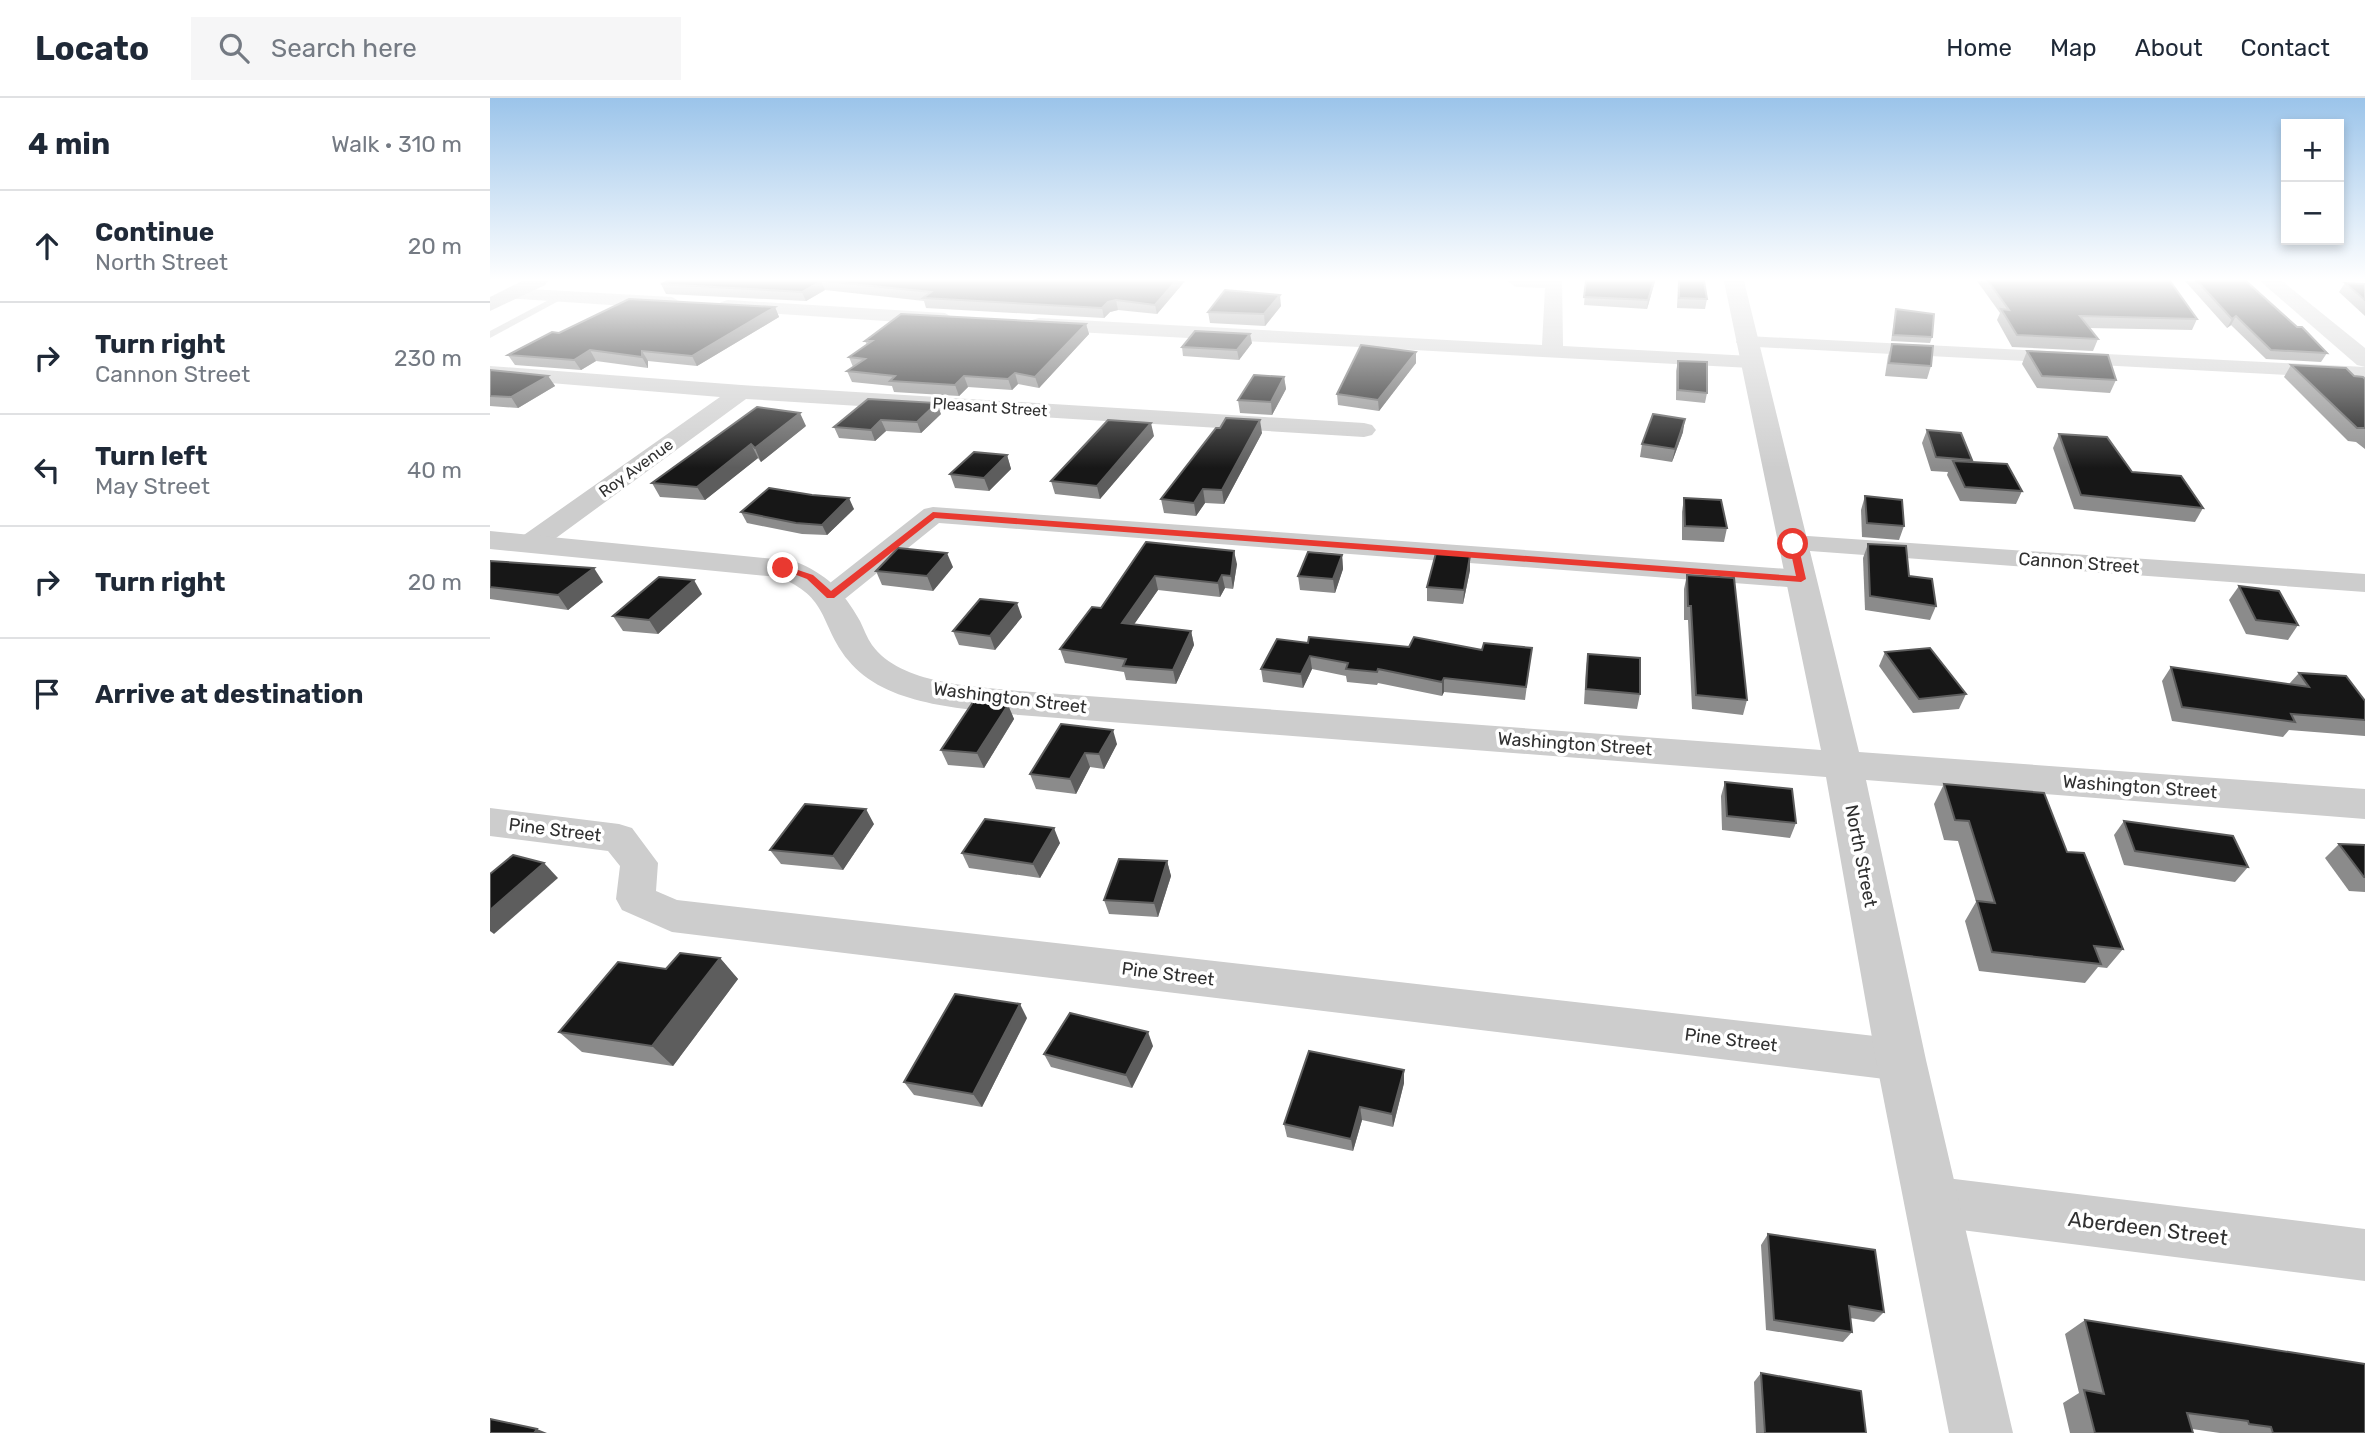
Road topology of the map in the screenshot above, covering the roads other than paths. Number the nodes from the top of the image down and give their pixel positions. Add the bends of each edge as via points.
1 (1381, 343) edge
2 (1552, 343) edge
3 (1747, 343) edge
4 (2345, 343) edge
5 (1749, 352) junction
6 (1552, 353) junction
7 (2365, 360) edge
8 (490, 372) edge
9 (2365, 373) edge
10 (741, 392) junction
11 (1364, 430) dead end
12 (490, 540) edge
13 (531, 543) junction
14 (1797, 561) junction
15 (2365, 583) edge
16 (831, 596) junction
17 (1843, 764) junction
18 (2365, 804) edge
19 (490, 822) edge
20 (1901, 1060) junction
21 (1930, 1201) junction
22 (2365, 1255) edge
23 (1981, 1433) edge

1 - 6 street
2 - 6 street
3 - 5 street, North Street
4 - 7 street
5 - 6 street
5 - 9 street
5 - 14 street, North Street
8 - 10 street, Pleasant Street
10 - 11 street, Pleasant Street
10 - 13 street, Roy Avenue
12 - 13 street
13 - 16 street via 783,568 810,577
14 - 15 street, Cannon Street
14 - 16 street, Cannon Street via 933,515
14 - 17 street, North Street
16 - 17 street, Washington Street via 861,654 893,679 949,694 1019,703
17 - 18 street, Washington Street
17 - 20 street, North Street
19 - 20 street, Pine Street via 619,838 639,863 636,899 672,916
20 - 21 street, North Street
21 - 22 street, Aberdeen Street
21 - 23 street, North Street

